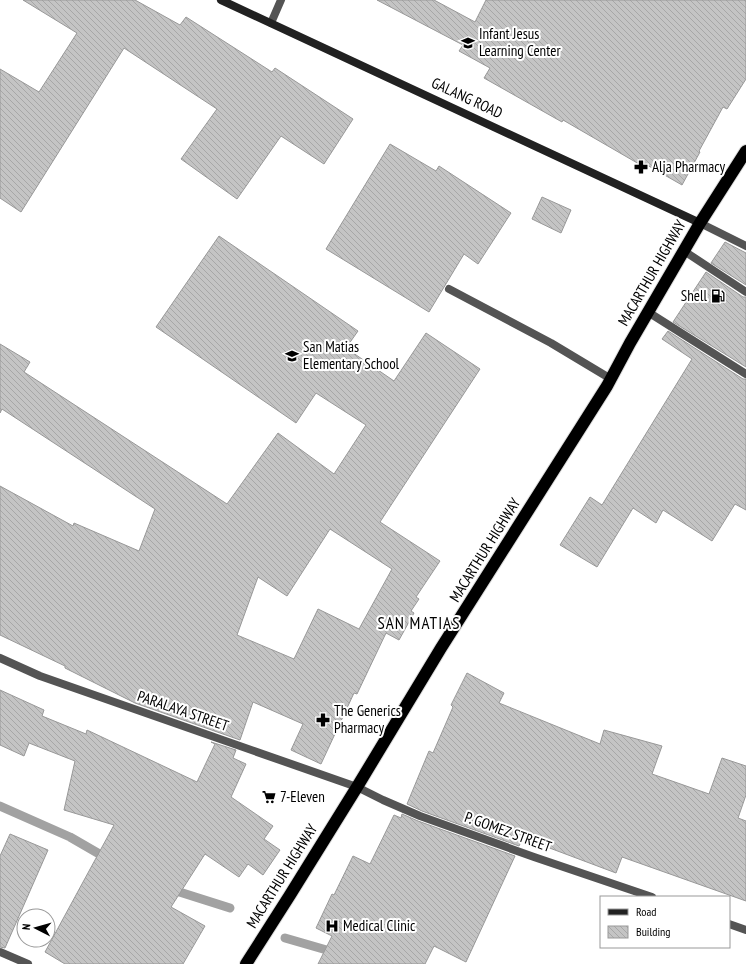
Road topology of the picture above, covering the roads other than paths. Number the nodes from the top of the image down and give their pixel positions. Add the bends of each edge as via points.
1 (221, 0) edge
2 (281, 0) edge
3 (271, 23) junction
4 (746, 151) edge
5 (700, 222) junction
6 (746, 246) edge
7 (684, 251) junction
8 (449, 289) dead end
9 (746, 292) edge
10 (648, 312) junction
11 (746, 374) edge
12 (611, 379) junction
13 (0, 658) edge
14 (357, 787) junction
15 (649, 896) edge
16 (730, 924) edge
17 (746, 930) edge
18 (0, 952) edge
19 (28, 964) edge
20 (246, 964) edge

1 - 3 street, GALANG ROAD
2 - 3 street
3 - 5 street, GALANG ROAD
4 - 5 highway, MACARTHUR HIGHWAY
5 - 6 street
5 - 7 highway, MACARTHUR HIGHWAY
7 - 9 street
7 - 10 highway, MACARTHUR HIGHWAY
8 - 12 street via 551,343
10 - 11 street
10 - 12 highway, MACARTHUR HIGHWAY
12 - 14 highway, MACARTHUR HIGHWAY
13 - 14 street, PARALAYA STREET via 40,676
14 - 15 street, P. GOMEZ STREET via 420,816
14 - 20 highway, MACARTHUR HIGHWAY
16 - 17 street
18 - 19 street

